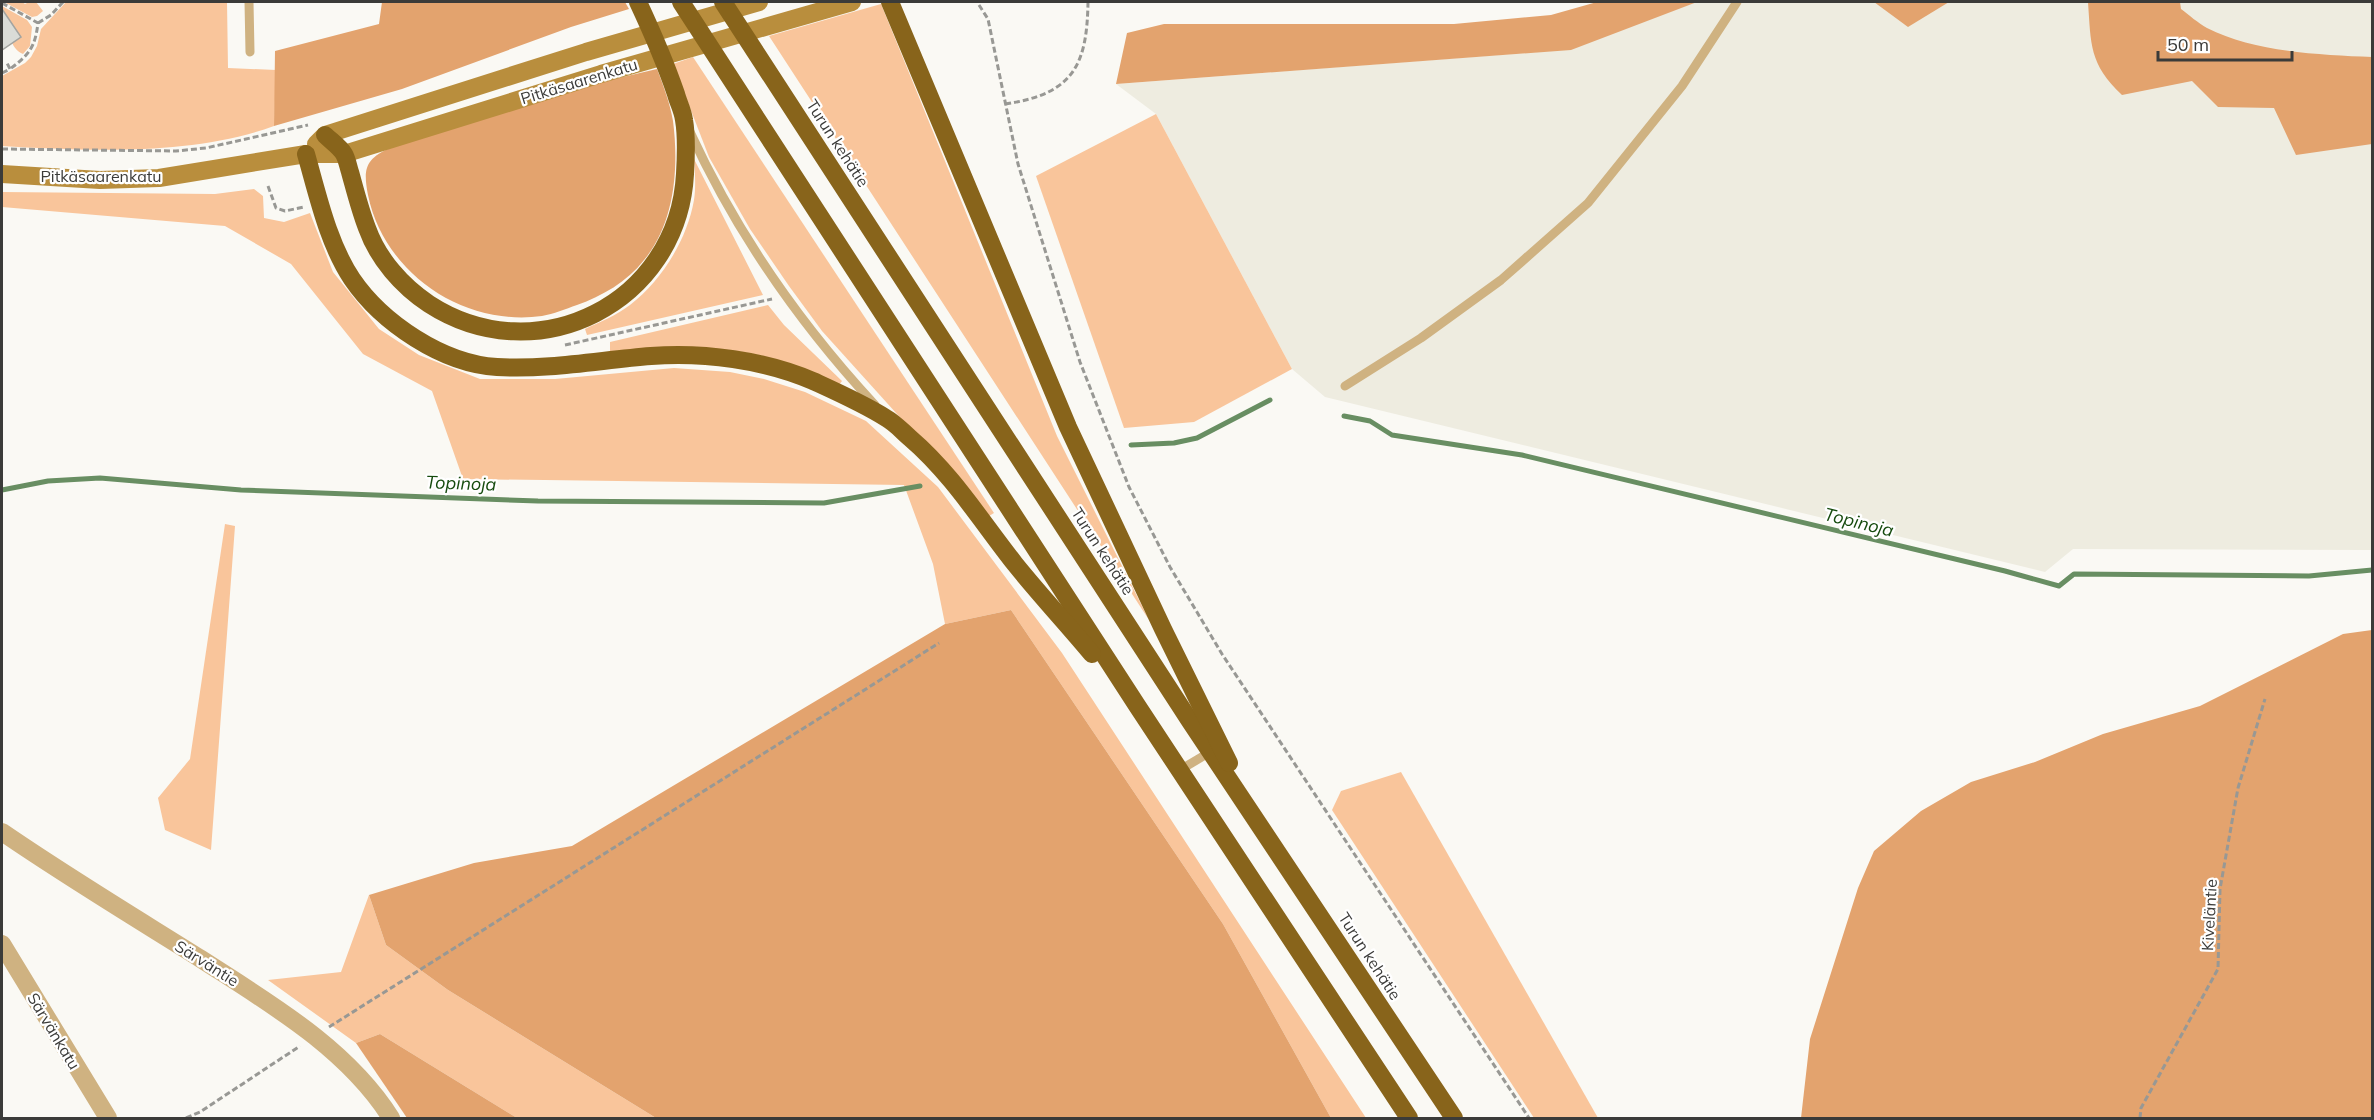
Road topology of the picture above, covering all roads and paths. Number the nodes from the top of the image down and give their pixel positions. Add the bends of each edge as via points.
1 (63, 2) edge
2 (249, 2) edge
3 (638, 2) edge
4 (681, 2) edge
5 (723, 2) edge
6 (759, 2) edge
7 (849, 2) edge
8 (890, 2) edge
9 (1088, 2) edge
10 (1737, 2) edge
11 (2, 3) edge
12 (979, 5) dead end
13 (38, 23) junction
14 (250, 52) dead end
15 (6, 61) dead end
16 (10, 69) junction
17 (2, 73) edge
18 (1005, 104) junction
19 (684, 119) junction
20 (319, 130) junction
21 (2, 149) edge
22 (306, 154) junction
23 (344, 154) junction
24 (2, 174) edge
25 (268, 186) dead end
26 (306, 206) dead end
27 (1345, 386) dead end
28 (888, 419) junction
29 (939, 643) dead end
30 (2265, 699) dead end
31 (1138, 707) junction
32 (1210, 752) junction
33 (1180, 770) junction
34 (1260, 826) junction
35 (2, 832) edge
36 (2, 944) edge
37 (315, 1036) junction
38 (108, 1119) edge
39 (186, 1119) edge
40 (391, 1119) edge
41 (1409, 1119) edge
42 (1454, 1119) edge
43 (1529, 1119) edge
44 (2140, 1119) edge

1 - 13 path
2 - 14 lane
3 - 19 highway via 666,64
4 - 31 highway
5 - 32 highway, Turun kehätie
6 - 20 street, Pitkäsaarenkatu
7 - 23 street, Pitkäsaarenkatu
8 - 34 highway via 1081,456
9 - 18 path via 1085,46 1069,77 1030,101
10 - 27 lane via 1682,86 1588,203 1501,280 1421,339
11 - 13 path
12 - 18 path via 988,19
13 - 16 path via 30,53
15 - 16 path
16 - 17 path
18 - 43 path via 1018,164 1080,362 1129,487 1170,567 1222,654
19 - 23 highway via 682,202 664,248 630,292 610,306 588,318 544,330 471,326 411,291 387,266 372,241
19 - 28 lane via 726,203 792,303 832,358
20 - 21 path via 176,150
20 - 22 street, Pitkäsaarenkatu
20 - 23 highway
22 - 23 street, Pitkäsaarenkatu
22 - 24 street, Pitkäsaarenkatu via 159,178 100,180
22 - 28 highway via 326,221 352,279 396,326 441,352 494,367 557,366 652,356 744,361 810,380
25 - 26 path via 276,208 285,211
28 - 31 highway via 952,481 1015,564
29 - 37 path
30 - 44 path, Kiveläntie via 2238,788 2220,889 2218,969 2141,1108
31 - 33 highway
32 - 33 lane
32 - 34 highway, Turun kehätie
33 - 41 highway
34 - 42 highway, Turun kehätie
35 - 37 street, Särväntie
36 - 38 street, Särvänkatu
37 - 39 path
37 - 40 street, Särväntie via 356,1074

